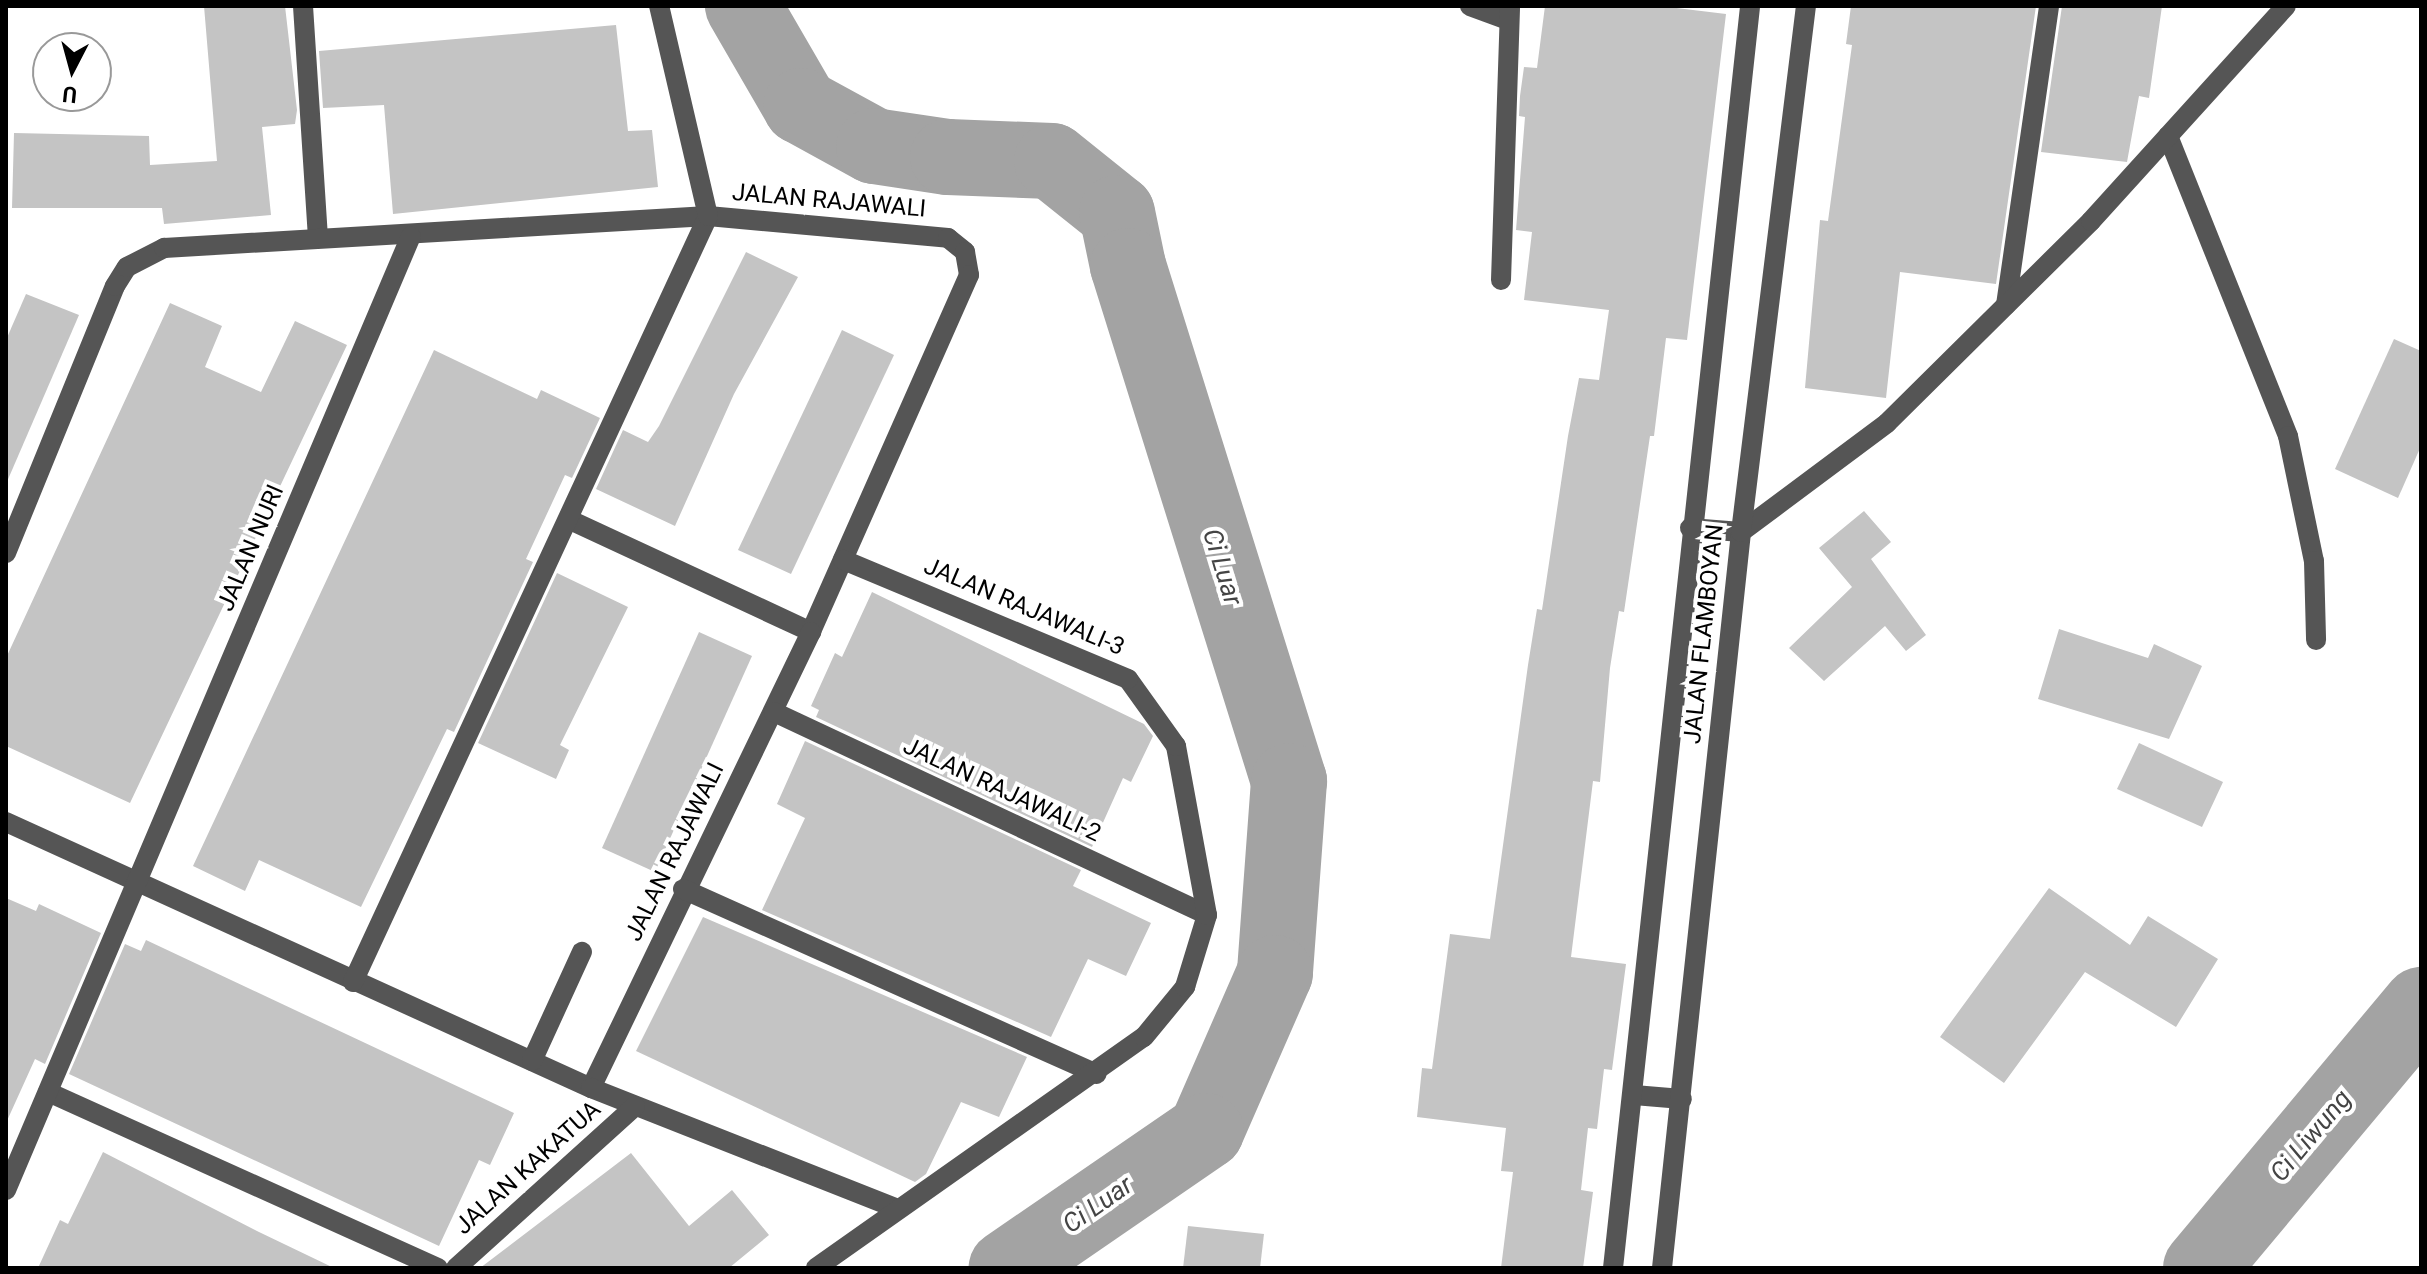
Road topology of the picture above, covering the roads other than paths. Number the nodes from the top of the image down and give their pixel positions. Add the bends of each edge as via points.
1 (303, 6) edge
2 (659, 6) edge
3 (1470, 6) edge
4 (1750, 6) edge
5 (1806, 6) edge
6 (2049, 6) edge
7 (2283, 11) edge
8 (1509, 13) edge
9 (2168, 136) junction
10 (708, 216) junction
11 (411, 236) junction
12 (318, 239) junction
13 (1501, 280) dead end
14 (2006, 305) junction
15 (570, 520) junction
16 (1690, 528) junction
17 (1741, 532) junction
18 (6, 553) edge
19 (843, 560) junction
20 (811, 632) junction
21 (2316, 640) dead end
22 (774, 712) junction
23 (6, 822) edge
24 (139, 881) junction
25 (683, 889) junction
26 (1207, 915) junction
27 (582, 952) dead end
28 (353, 982) junction
29 (532, 1061) junction
30 (1097, 1074) junction
31 (591, 1088) junction
32 (48, 1092) junction
33 (1634, 1095) junction
34 (1682, 1099) junction
35 (635, 1106) junction
36 (6, 1190) edge
37 (898, 1209) junction
38 (438, 1268) edge
39 (456, 1268) edge
40 (816, 1268) edge
41 (1613, 1268) edge
42 (1662, 1268) edge

1 - 12 street
2 - 10 street
3 - 8 street
4 - 16 street
5 - 17 street, JALAN FLAMBOYAN
6 - 14 street
7 - 9 street
8 - 13 street
9 - 14 street
9 - 21 street via 2288,436 2314,561
10 - 11 street, JALAN RAJAWALI
10 - 15 street
10 - 19 street, JALAN RAJAWALI via 948,238 965,252 969,275
11 - 12 street, JALAN RAJAWALI
11 - 24 street, JALAN NURI
12 - 18 street, JALAN RAJAWALI via 164,248 127,267
14 - 17 street via 1887,423
15 - 20 street
15 - 28 street
16 - 17 street
16 - 33 street
17 - 34 street, JALAN FLAMBOYAN
19 - 20 street, JALAN RAJAWALI
19 - 26 street, JALAN RAJAWALI-3 via 1128,679 1176,746
20 - 22 street, JALAN RAJAWALI
22 - 25 street, JALAN RAJAWALI
22 - 26 street, JALAN RAJAWALI-2
23 - 24 street
24 - 28 street
24 - 32 street, JALAN NURI
25 - 30 street
25 - 31 street, JALAN RAJAWALI
26 - 30 street via 1185,987 1144,1037
27 - 29 street
28 - 29 street
29 - 31 street
30 - 37 street
31 - 35 street
32 - 36 street, JALAN NURI
32 - 38 street
33 - 34 street
33 - 41 street
34 - 42 street, JALAN FLAMBOYAN
35 - 37 street
35 - 39 street, JALAN KAKATUA
37 - 40 street

